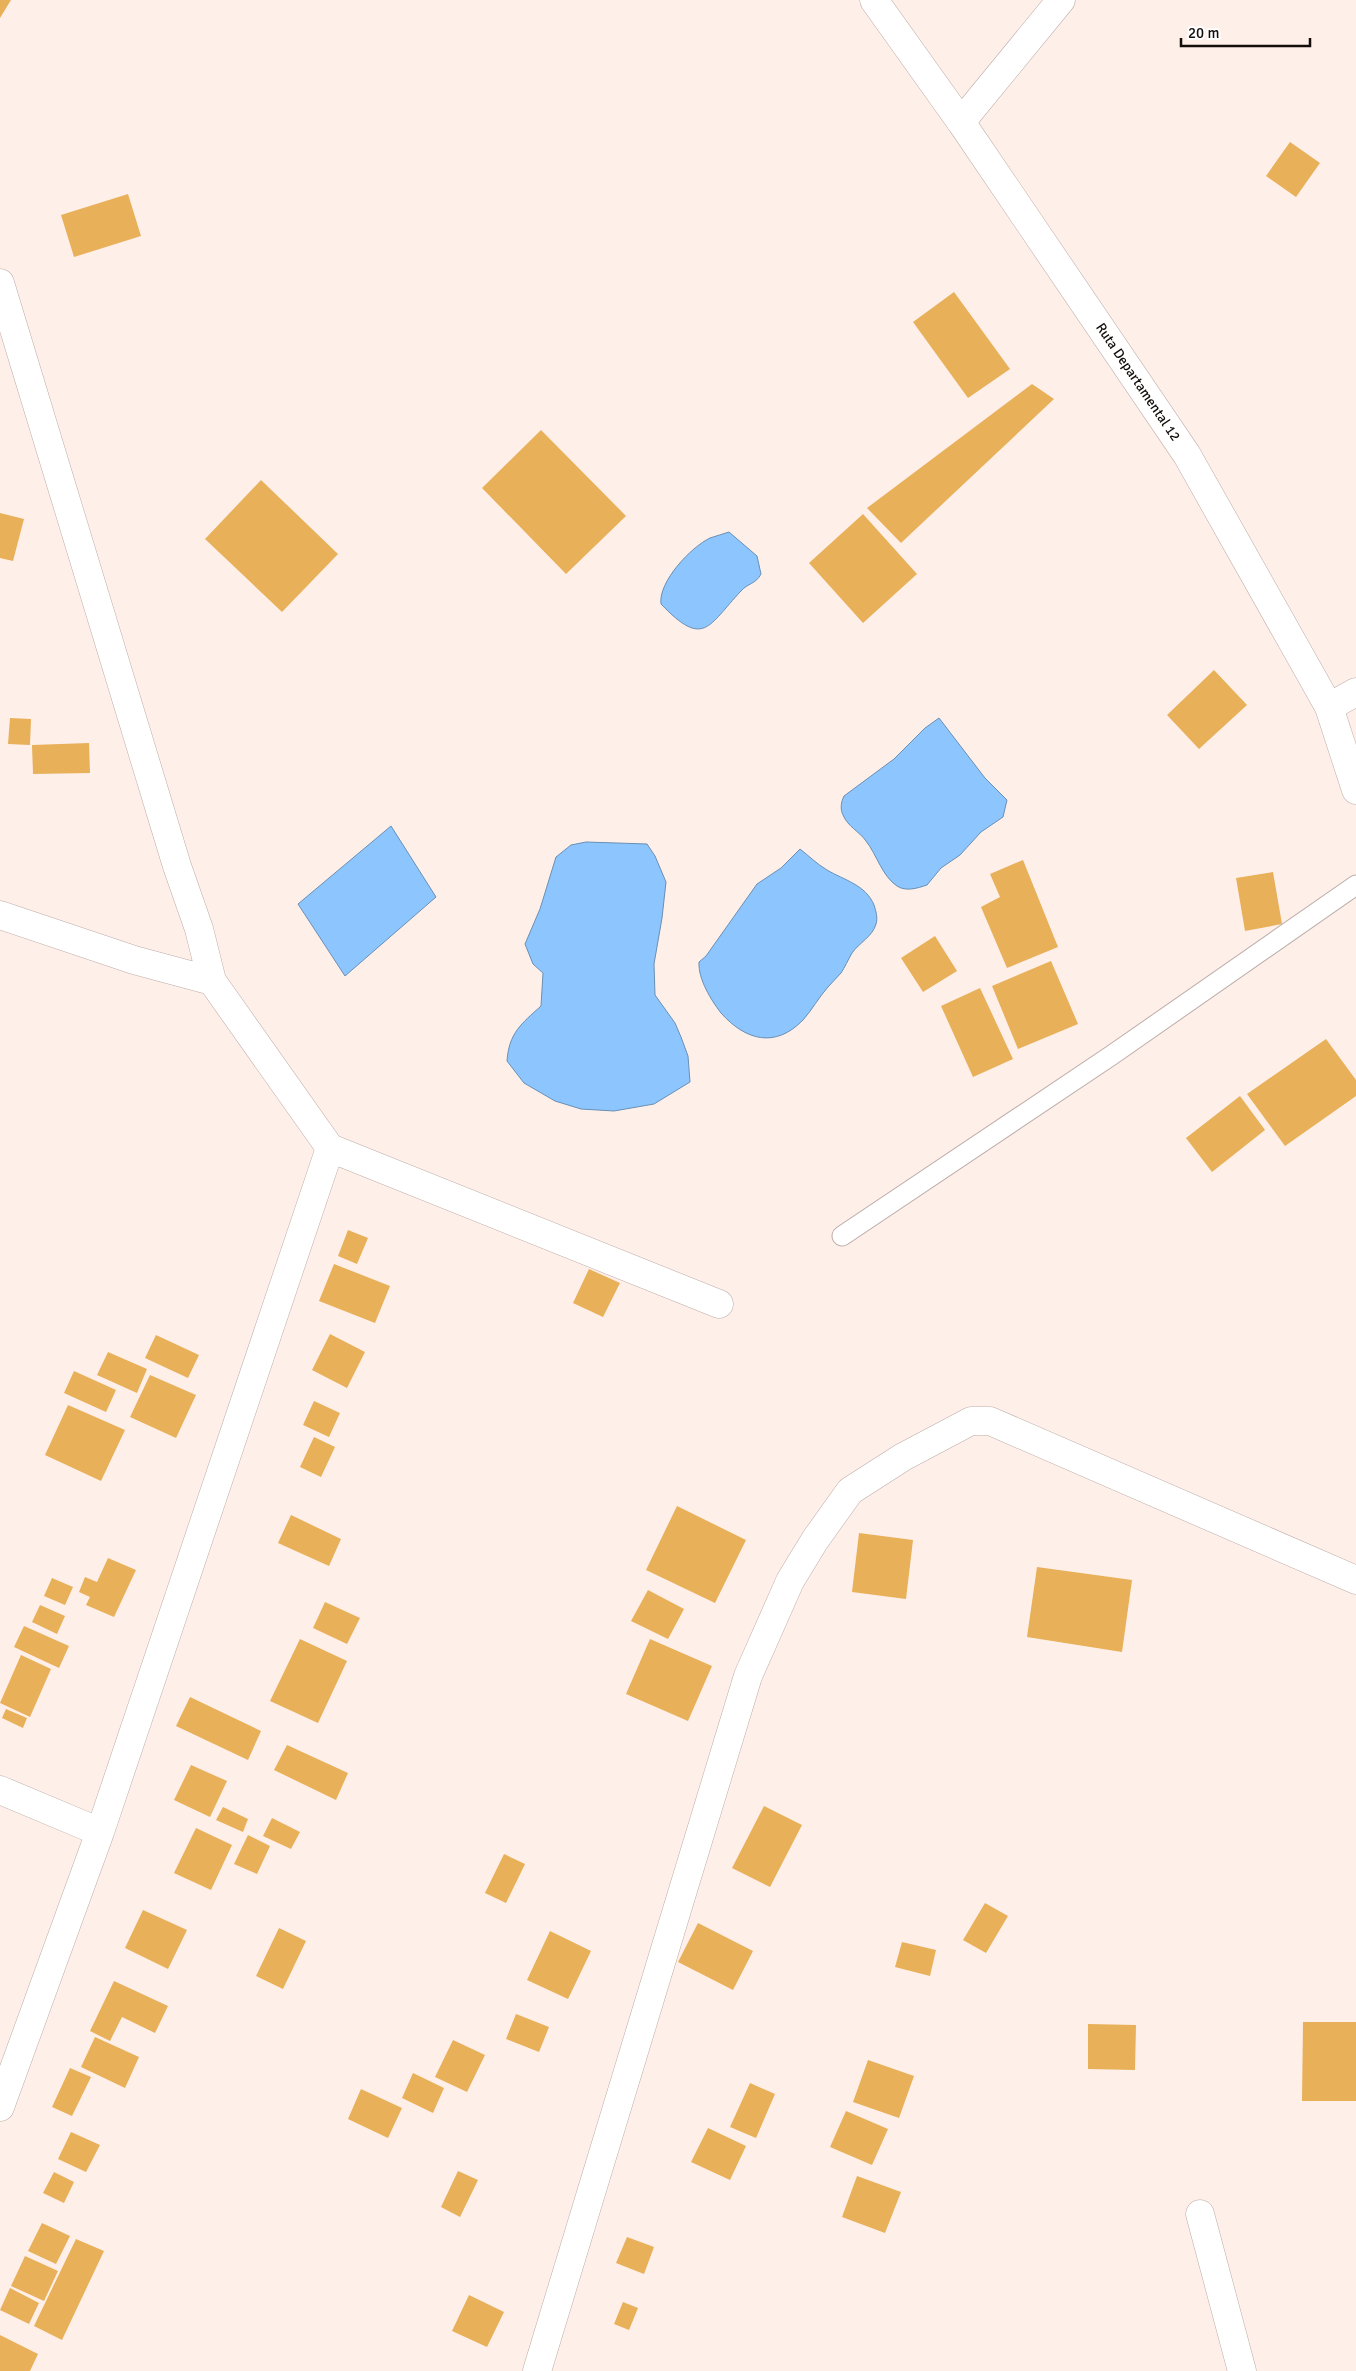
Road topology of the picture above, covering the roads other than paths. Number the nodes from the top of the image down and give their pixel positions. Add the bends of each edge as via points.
1 (874, 0) edge
2 (1061, 0) edge
3 (961, 122) junction
4 (0, 283) edge
5 (1356, 692) edge
6 (1329, 707) junction
7 (1356, 790) edge
8 (1356, 885) edge
9 (1, 919) edge
10 (212, 980) junction
11 (330, 1148) junction
12 (842, 1236) dead end
13 (719, 1304) dead end
14 (1356, 1580) edge
15 (0, 1790) edge
16 (100, 1832) junction
17 (0, 2107) edge
18 (1200, 2214) dead end
19 (537, 2371) edge
20 (1242, 2371) edge

1 - 3 street, Ruta Departamental 12
2 - 3 street
3 - 6 street, Ruta Departamental 12 via 1187,455
4 - 10 street via 199,928
5 - 6 street
6 - 7 street, Ruta Departamental 12
8 - 12 lane via 1112,1055
9 - 10 street
10 - 11 street
11 - 13 street
11 - 16 street
14 - 19 street via 990,1421 971,1421 903,1457 850,1491 790,1581 748,1676
15 - 16 street
16 - 17 street
18 - 20 street

